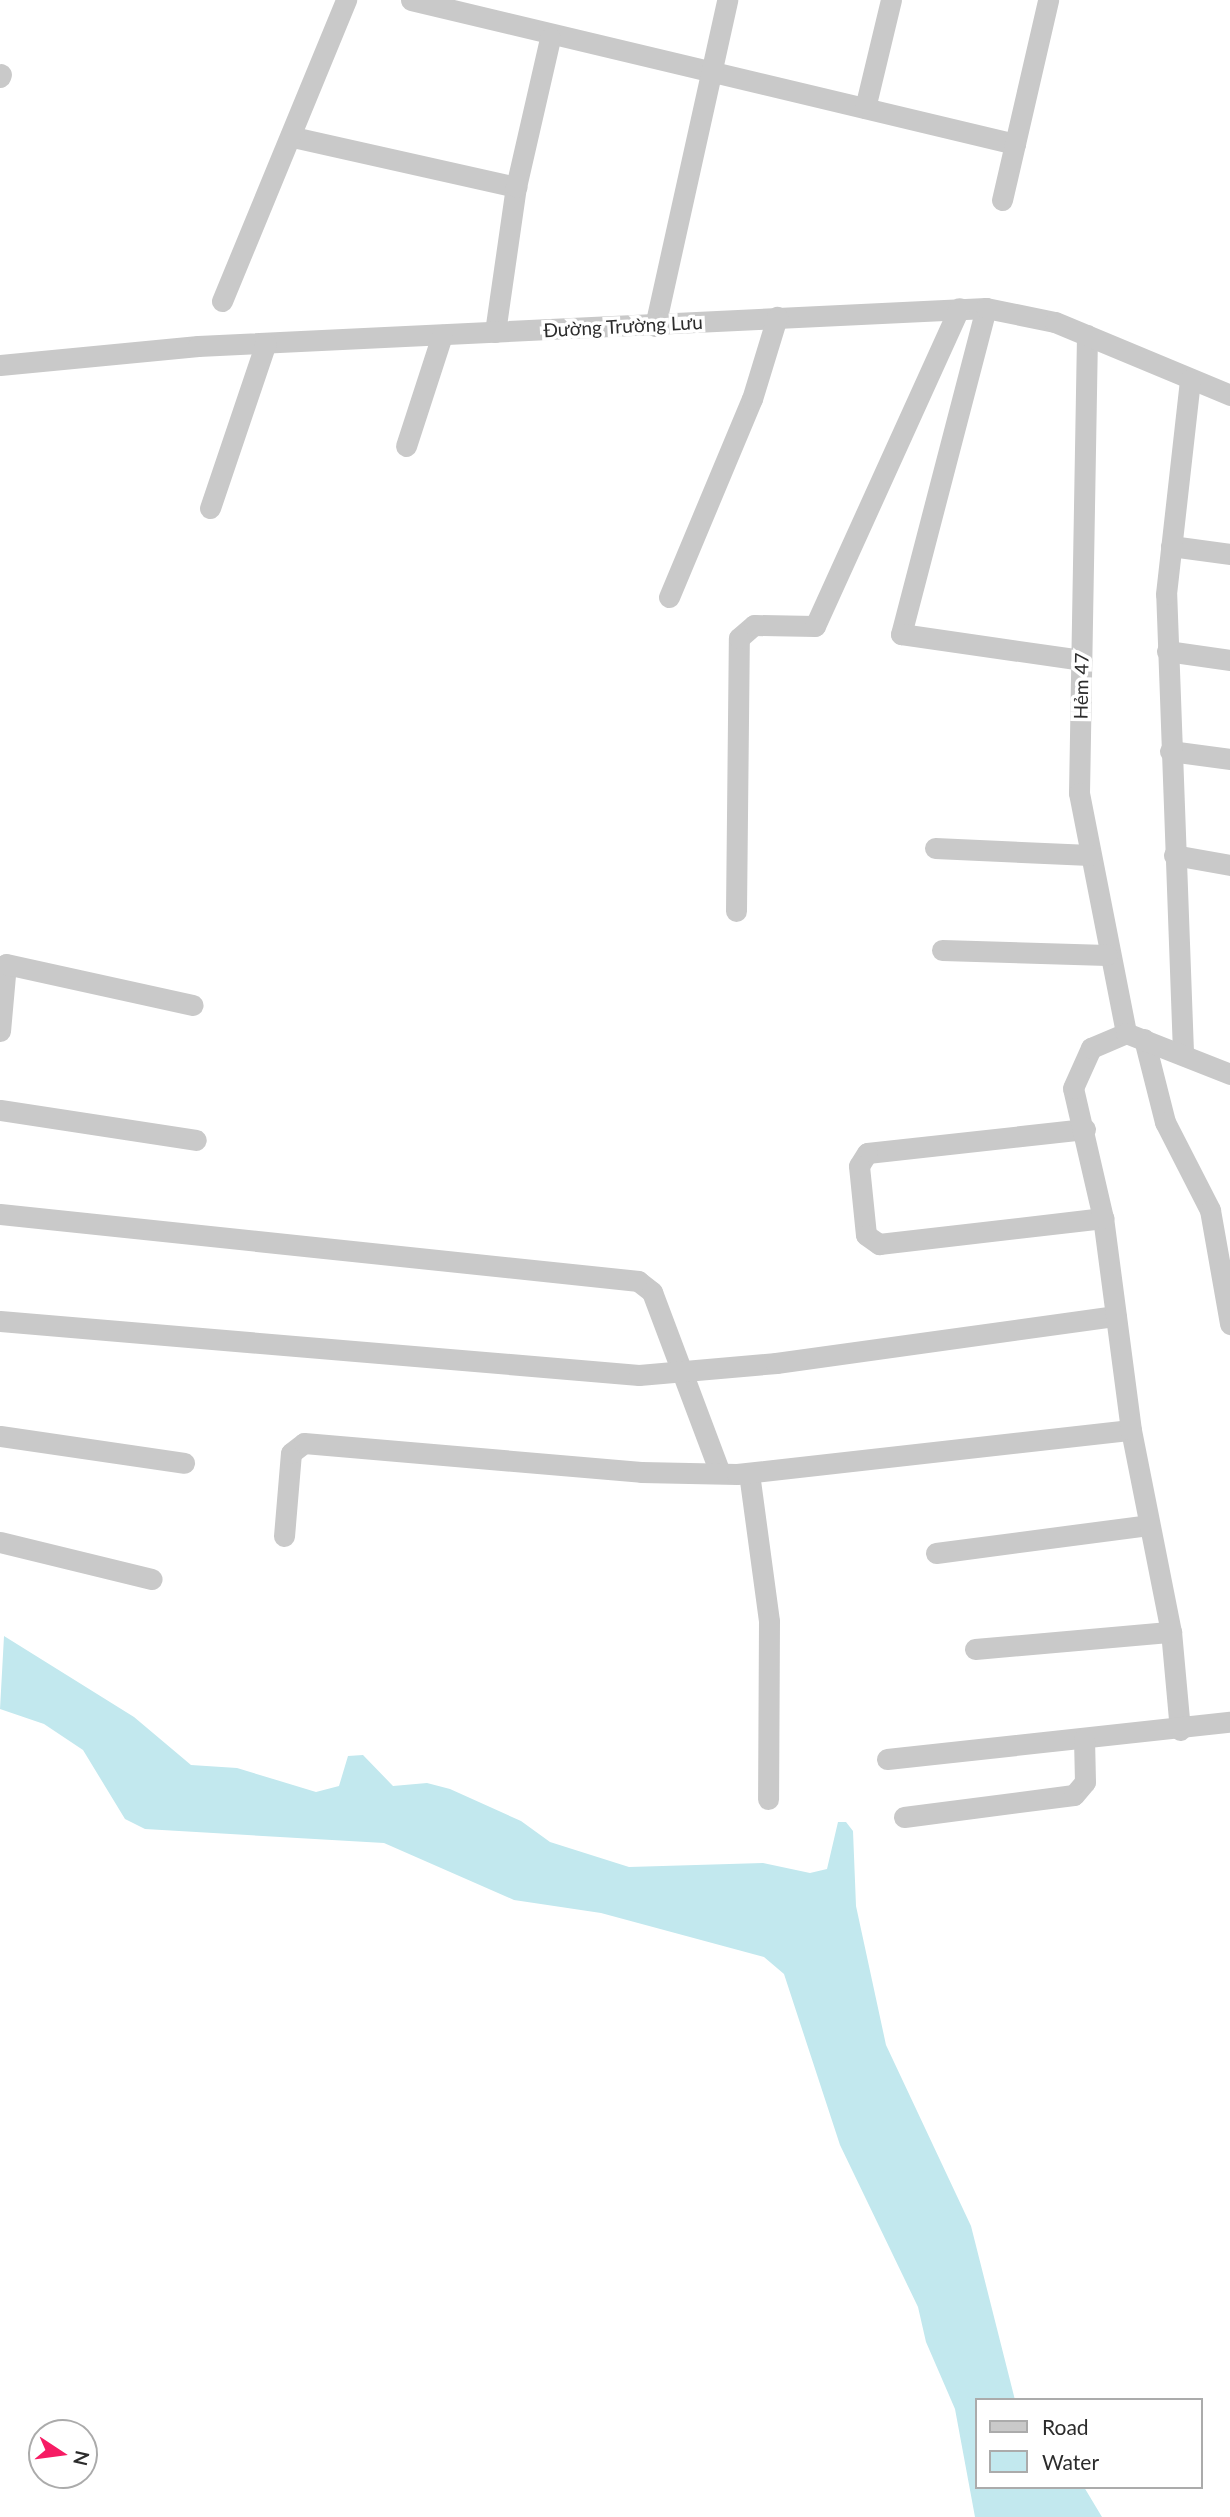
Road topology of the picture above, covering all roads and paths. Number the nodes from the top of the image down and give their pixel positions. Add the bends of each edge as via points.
1 (346, 0) edge
2 (411, 0) edge
3 (727, 0) edge
4 (891, 0) edge
5 (1048, 0) edge
6 (550, 38) junction
7 (712, 71) junction
8 (865, 108) junction
9 (293, 137) junction
10 (1015, 144) junction
11 (516, 187) junction
12 (1002, 200) dead end
13 (222, 301) dead end
14 (959, 308) junction
15 (986, 308) junction
16 (776, 317) junction
17 (655, 326) junction
18 (495, 332) junction
19 (442, 335) junction
20 (1087, 335) junction
21 (266, 343) junction
22 (0, 365) edge
23 (1190, 379) junction
24 (1230, 395) edge
25 (406, 446) dead end
26 (209, 508) dead end
27 (1171, 546) junction
28 (1230, 554) edge
29 (669, 597) dead end
30 (1167, 651) junction
31 (1081, 660) junction
32 (1230, 660) edge
33 (1170, 751) junction
34 (1230, 758) edge
35 (935, 848) dead end
36 (1090, 855) junction
37 (1174, 855) junction
38 (1230, 865) edge
39 (736, 911) dead end
40 (942, 950) dead end
41 (1107, 956) junction
42 (3, 964) edge
43 (193, 1005) dead end
44 (0, 1031) edge
45 (1135, 1036) junction
46 (1183, 1052) junction
47 (1230, 1074) edge
48 (0, 1110) edge
49 (1085, 1129) junction
50 (196, 1140) dead end
51 (0, 1214) edge
52 (1103, 1218) junction
53 (1116, 1316) junction
54 (0, 1321) edge
55 (1230, 1324) edge
56 (685, 1374) junction
57 (1131, 1430) junction
58 (0, 1436) edge
59 (184, 1463) dead end
60 (720, 1473) junction
61 (755, 1473) junction
62 (1148, 1525) junction
63 (284, 1536) dead end
64 (0, 1542) edge
65 (936, 1553) dead end
66 (152, 1579) dead end
67 (1171, 1632) junction
68 (975, 1649) dead end
69 (1230, 1722) edge
70 (1180, 1730) junction
71 (1084, 1740) junction
72 (887, 1759) dead end
73 (768, 1799) dead end
74 (904, 1817) dead end

1 - 9 street
2 - 6 street
3 - 7 street
4 - 8 street
5 - 10 street
6 - 7 street
6 - 11 street
7 - 8 street
7 - 17 street
8 - 10 street
9 - 11 street
9 - 13 street
10 - 12 street
11 - 18 street
14 - 15 street, Đường Trường Lưu
14 - 16 street, Đường Trường Lưu
14 - 39 street via 815,626 754,625 740,638
15 - 20 street, Đường Trường Lưu via 1018,310
15 - 31 street via 901,634
16 - 17 street, Đường Trường Lưu
16 - 29 street via 752,399
17 - 18 street, Đường Trường Lưu
18 - 19 street, Đường Trường Lưu
19 - 21 street, Đường Trường Lưu
19 - 25 street
20 - 23 street, Đường Trường Lưu
20 - 31 street, Hẻm 47
21 - 22 street, Đường Trường Lưu
21 - 26 street
23 - 24 street, Đường Trường Lưu
23 - 27 street
27 - 28 street
27 - 30 street
30 - 32 street
30 - 33 street
31 - 36 street, Hẻm 47 via 1079,793
33 - 34 street
33 - 37 street
35 - 36 street
36 - 41 street, Hẻm 47
37 - 38 street
37 - 46 street
40 - 41 street
41 - 45 street, Hẻm 47
42 - 43 street
42 - 44 street
45 - 46 street
45 - 49 street via 1091,1048 1078,1066 1073,1087
45 - 55 street, Hẻm 47 via 1166,1122 1210,1210
46 - 47 street
48 - 50 street
49 - 52 street
49 - 52 street via 867,1153 859,1166 866,1235 879,1244
51 - 56 street via 638,1281 652,1292
52 - 53 street
53 - 56 street
53 - 57 street
54 - 56 street via 420,1359
56 - 60 street
57 - 61 street
57 - 62 street
58 - 59 street
60 - 61 street
60 - 63 street via 303,1443 291,1453
61 - 73 street via 769,1621
62 - 65 street
62 - 67 street
64 - 66 street
67 - 68 street
67 - 70 street
69 - 70 street
70 - 71 street
71 - 72 street
71 - 74 street via 1086,1782 1074,1795

